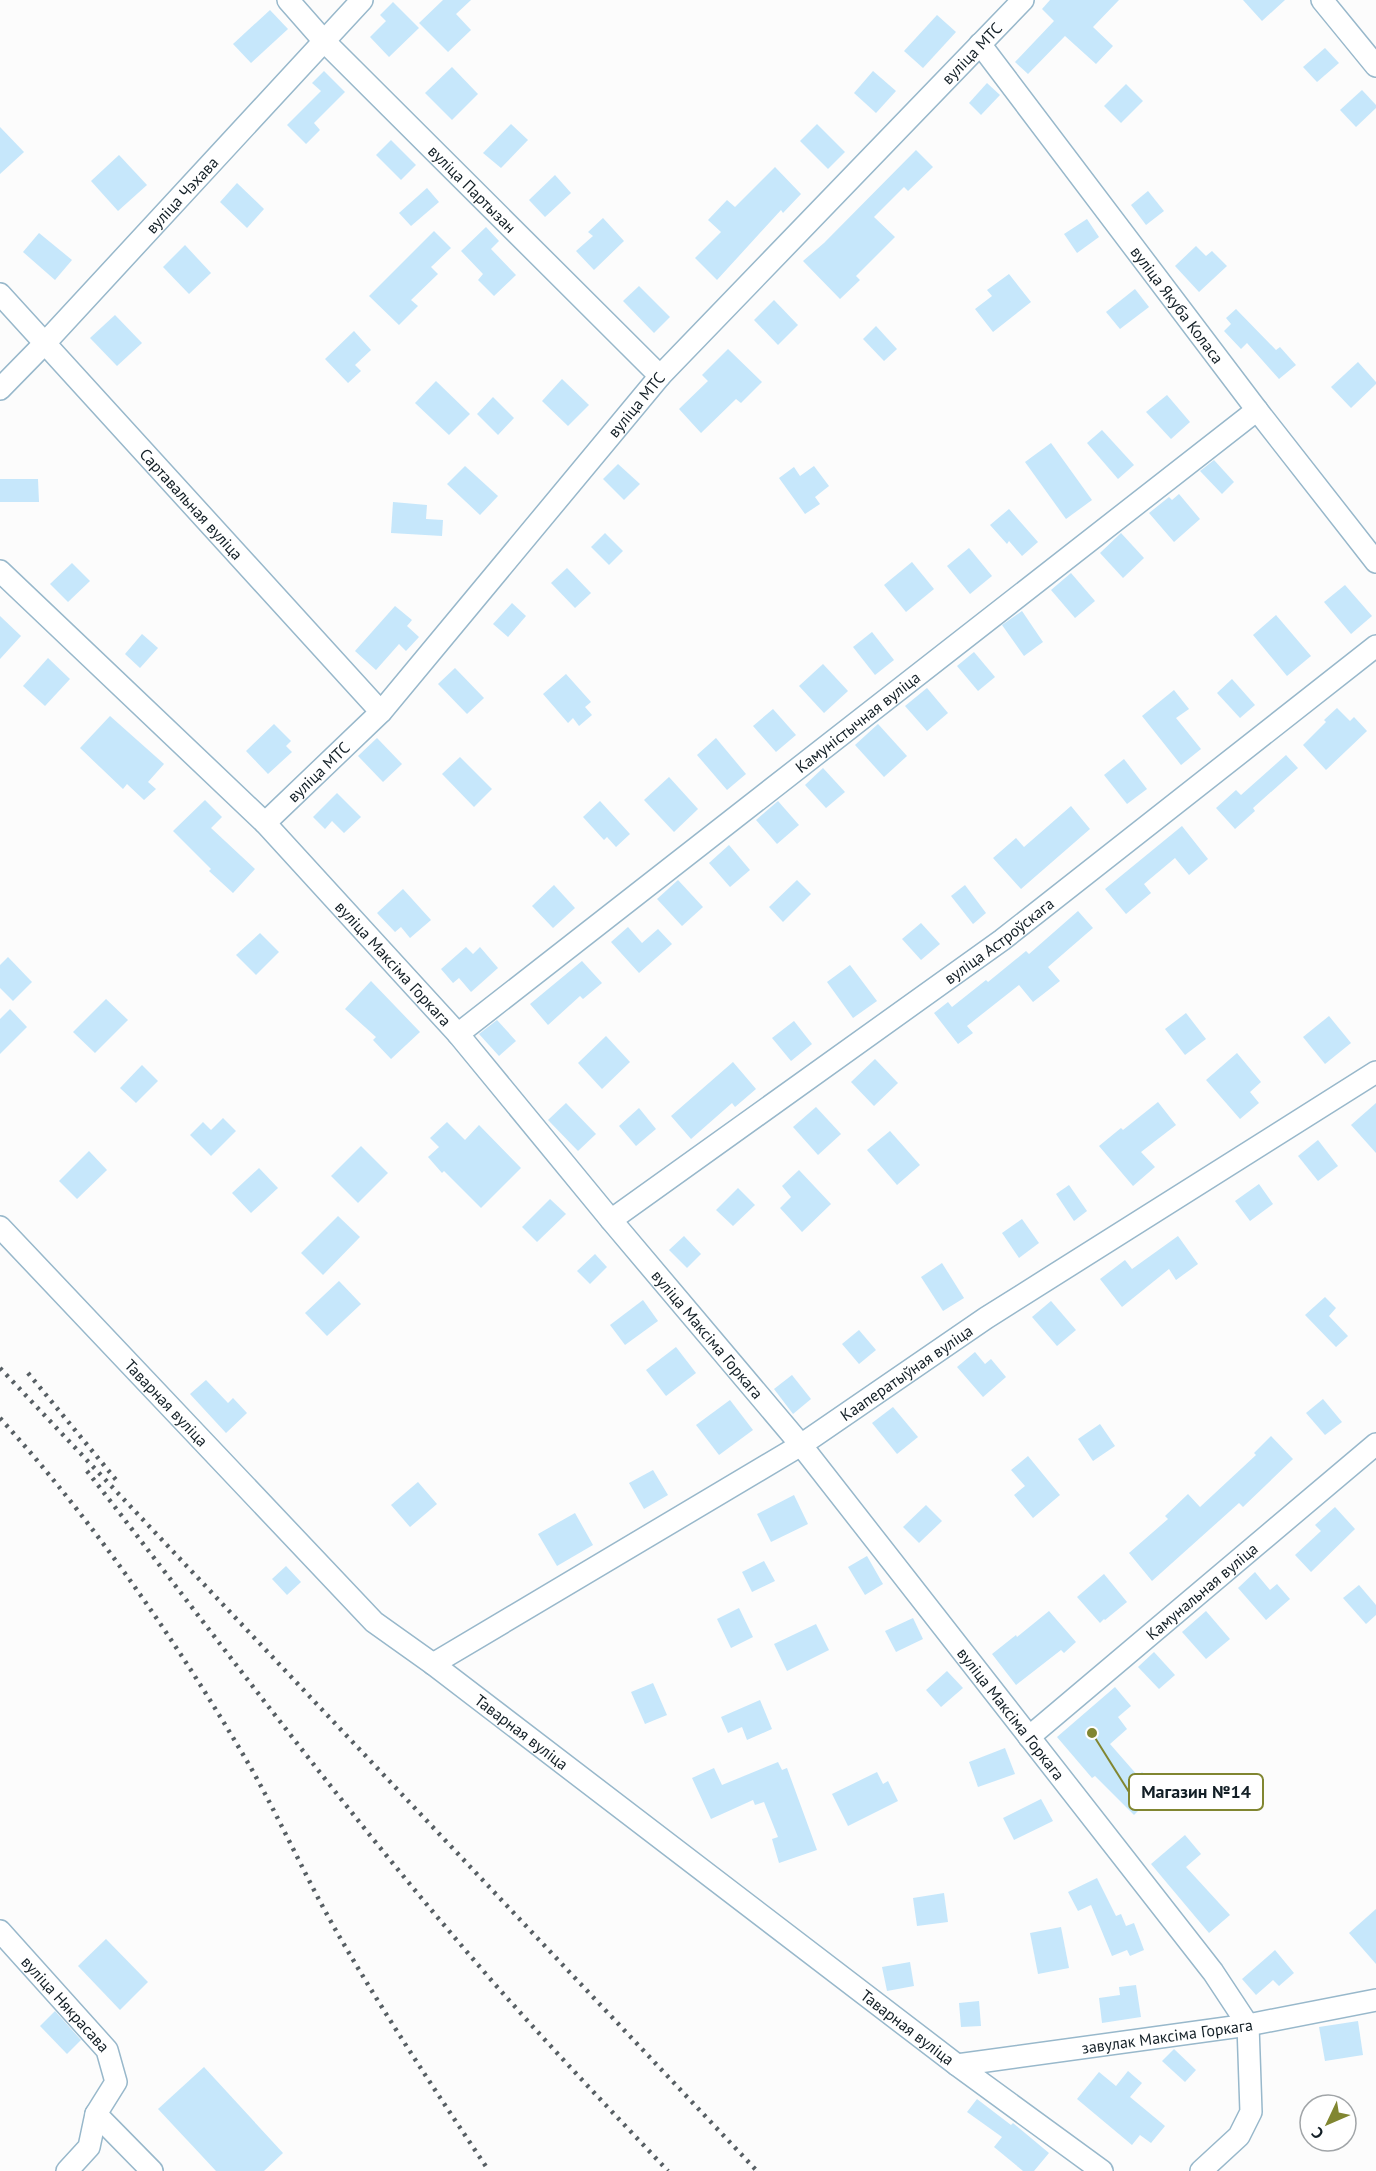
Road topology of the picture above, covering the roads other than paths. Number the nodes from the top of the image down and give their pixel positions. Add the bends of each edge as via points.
1 (288, 0) edge
2 (362, 0) edge
3 (1023, 0) edge
4 (1322, 0) edge
5 (324, 41) junction
6 (980, 45) junction
7 (1376, 66) edge
8 (0, 294) edge
9 (45, 343) junction
10 (660, 376) junction
11 (0, 389) edge
12 (1257, 410) junction
13 (1376, 562) edge
14 (0, 571) edge
15 (1376, 646) edge
16 (381, 712) junction
17 (265, 823) junction
18 (458, 1034) junction
19 (1376, 1072) edge
20 (610, 1220) junction
21 (0, 1227) edge
22 (1376, 1444) edge
23 (801, 1445) junction
24 (433, 1664) junction
25 (1029, 1737) junction
26 (0, 1931) edge
27 (1376, 2001) edge
28 (1248, 2025) junction
29 (957, 2065) junction
30 (96, 2114) junction
31 (67, 2171) edge
32 (152, 2171) edge
33 (1102, 2171) edge
34 (1202, 2171) edge

1 - 5 street, вуліца Партызан
2 - 5 street, вуліца Чэхава
3 - 6 street, вуліца МТС
4 - 7 street
5 - 9 street, вуліца Чэхава
5 - 10 street, вуліца Партызан
6 - 10 street, вуліца МТС
6 - 12 street, вуліца Якуба Коласа
8 - 9 street, Сартавальная вуліца
9 - 11 street, вуліца Чэхава
9 - 16 street, Сартавальная вуліца
10 - 16 street, вуліца МТС
12 - 13 street, вуліца Якуба Коласа
12 - 18 street, Камуністычная вуліца
14 - 17 street, вуліца Максіма Горкага
15 - 20 street, вуліца Астроўскага via 1002,940
16 - 17 street, вуліца МТС
17 - 18 street, вуліца Максіма Горкага
18 - 20 street, вуліца Максіма Горкага
19 - 23 street, Кааператыўная вуліца via 986,1318
20 - 23 street, вуліца Максіма Горкага
21 - 24 street, Таварная вуліца via 374,1622
22 - 25 street, Камунальная вуліца
23 - 24 street, Кааператыўная вуліца
23 - 25 street, вуліца Максіма Горкага
24 - 29 street, Таварная вуліца
25 - 28 street, вуліца Максіма Горкага via 1213,1972
26 - 30 street, вуліца Някрасава via 107,2050 116,2082
27 - 28 street, завулак Максіма Горкага
28 - 29 street, завулак Максіма Горкага
28 - 34 street via 1251,2112 1239,2136
29 - 33 street, Таварная вуліца
30 - 31 street via 89,2147
30 - 32 street

